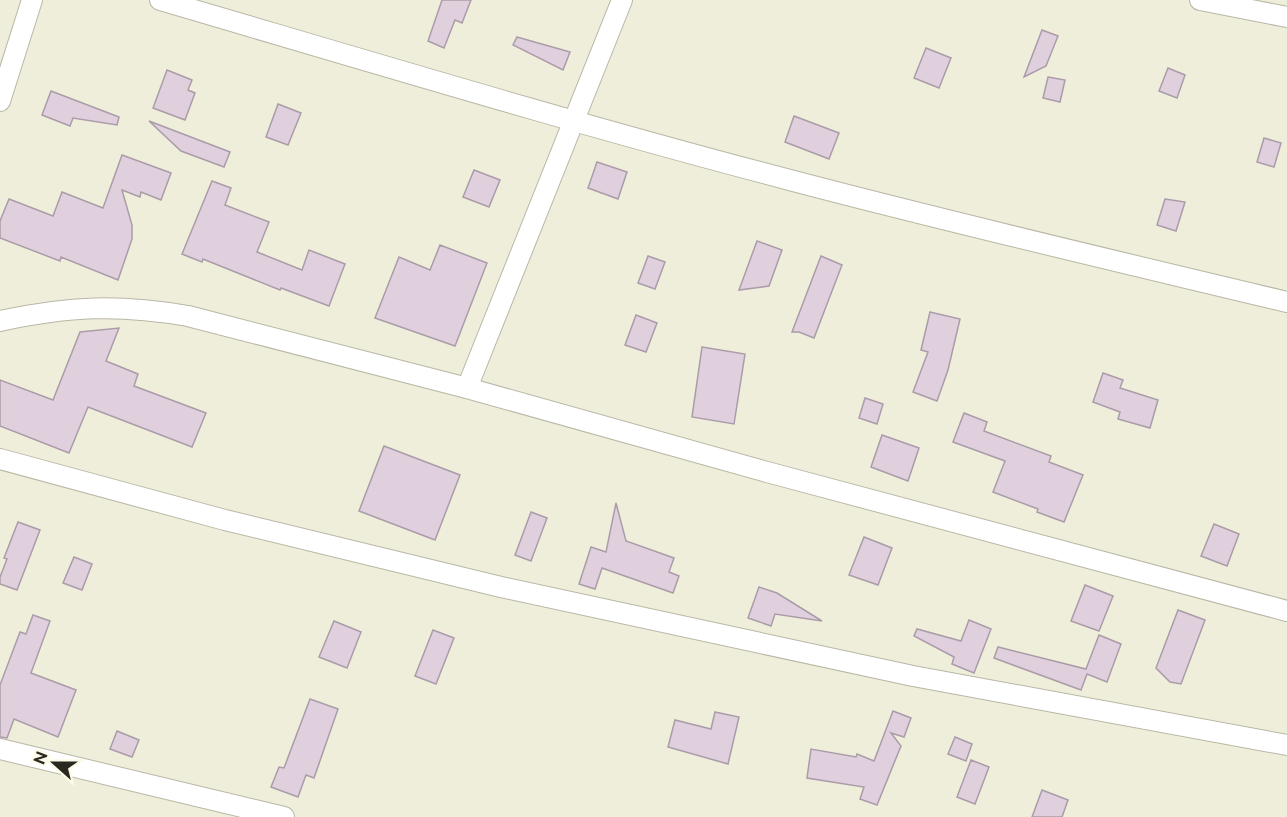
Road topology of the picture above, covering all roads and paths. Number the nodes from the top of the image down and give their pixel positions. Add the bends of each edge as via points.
1 (32, 0) edge
2 (160, 0) edge
3 (622, 0) edge
4 (1200, 0) edge
5 (1287, 17) edge
6 (0, 101) edge
7 (574, 121) junction
8 (1287, 302) edge
9 (0, 321) edge
10 (467, 388) junction
11 (0, 459) edge
12 (1287, 611) edge
13 (1287, 745) edge
14 (0, 749) edge
15 (284, 817) edge

1 - 6 street
2 - 7 street
3 - 7 street
4 - 5 street
7 - 8 street via 977,228
7 - 10 street
9 - 10 street via 94,307 156,310
10 - 12 street
11 - 13 street via 225,520 513,590 913,676
14 - 15 street

